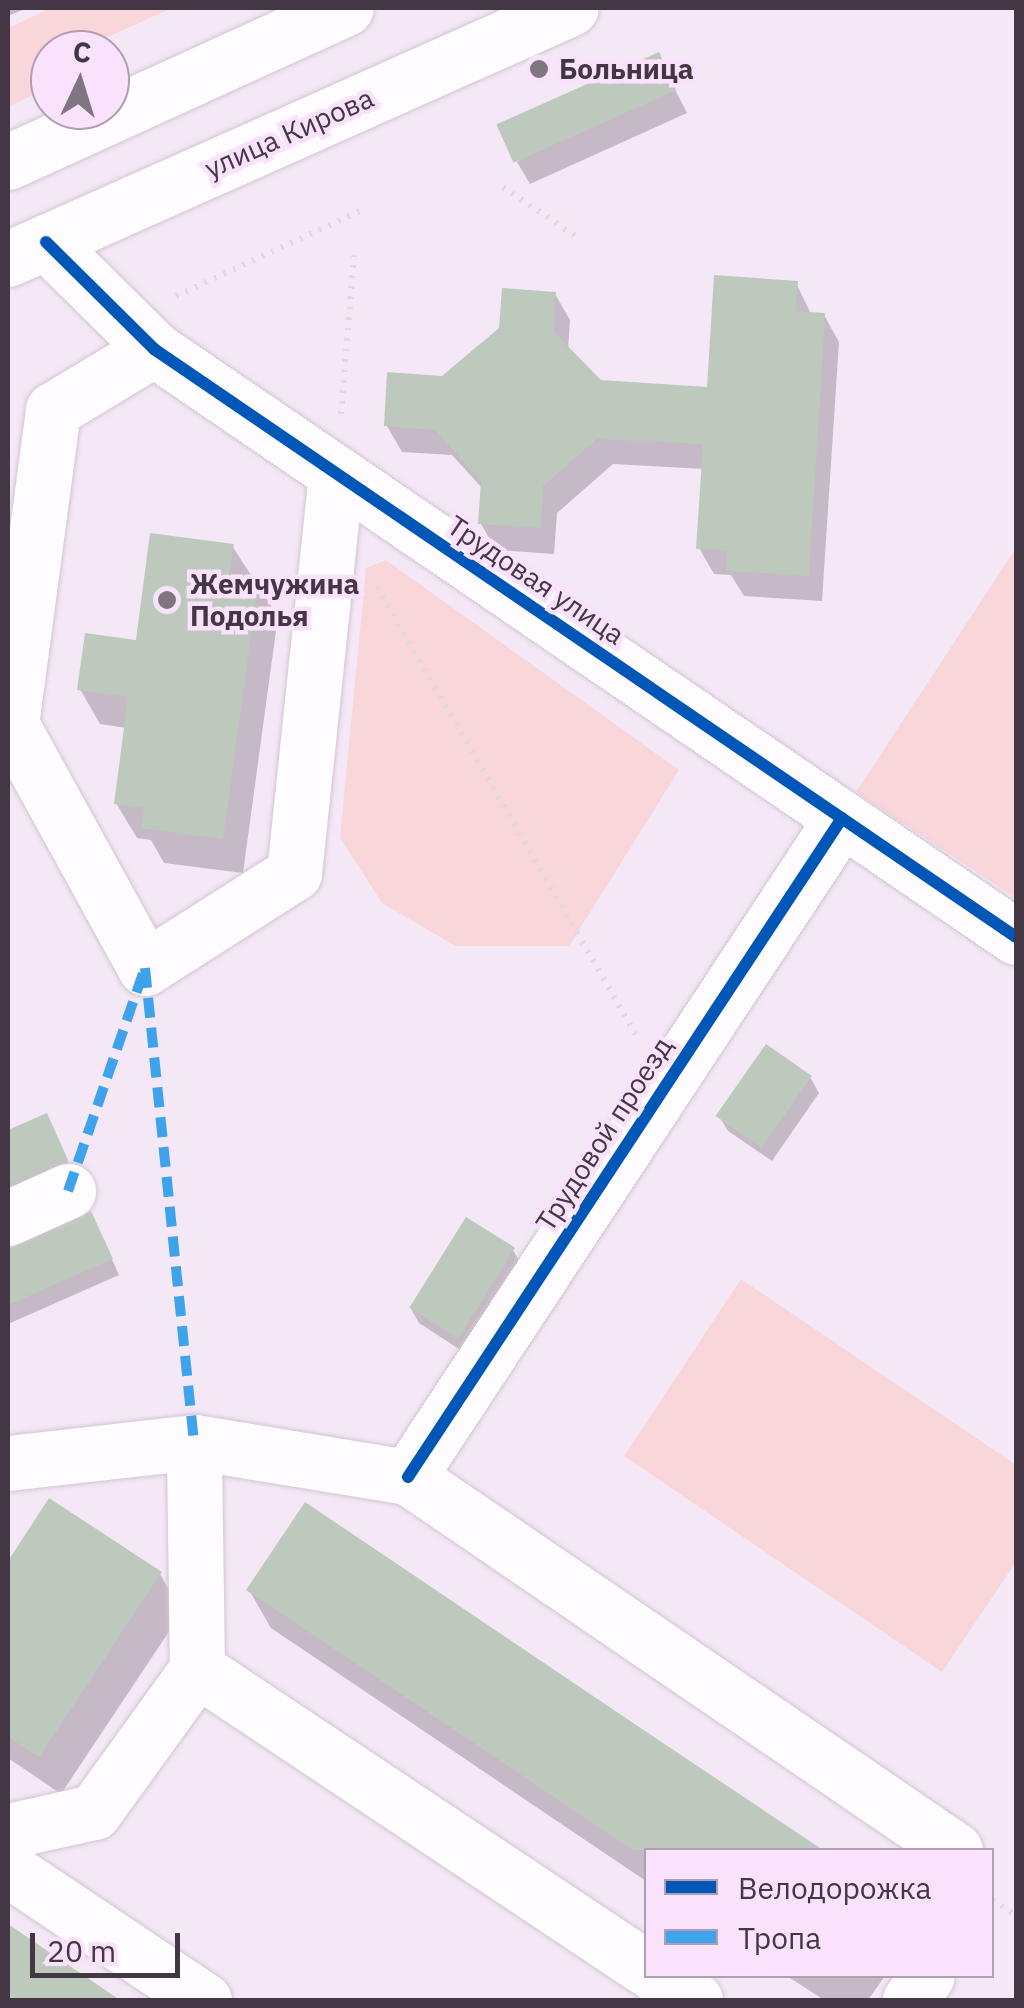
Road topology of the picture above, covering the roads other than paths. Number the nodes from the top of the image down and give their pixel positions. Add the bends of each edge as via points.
1 (346, 8) edge
2 (571, 8) edge
3 (8, 162) edge
4 (27, 250) edge
5 (140, 334) junction
6 (353, 485) junction
7 (842, 818) junction
8 (1016, 937) edge
9 (68, 1191) dead end
10 (8, 1218) edge
11 (194, 1442) junction
12 (8, 1463) edge
13 (408, 1477) junction
14 (197, 1669) junction
15 (8, 1831) edge
16 (953, 1848) edge
17 (8, 1869) edge
18 (644, 1967) edge
19 (660, 1978) edge
20 (926, 1978) edge
21 (204, 2000) edge
22 (695, 2000) edge
23 (910, 2000) edge

1 - 3 street
2 - 4 street, улица Кирова
4 - 5 street, Трудовая улица
5 - 6 street, Трудовая улица
5 - 6 street via 53,410 11,724 145,968 294,872
6 - 7 street, Трудовая улица
7 - 8 street, Трудовая улица
7 - 13 street, Трудовой проезд
9 - 10 street
11 - 12 street
11 - 13 street
11 - 14 street
13 - 16 street
14 - 15 street via 94,1812
14 - 18 street
17 - 21 street
19 - 22 street
20 - 23 street

